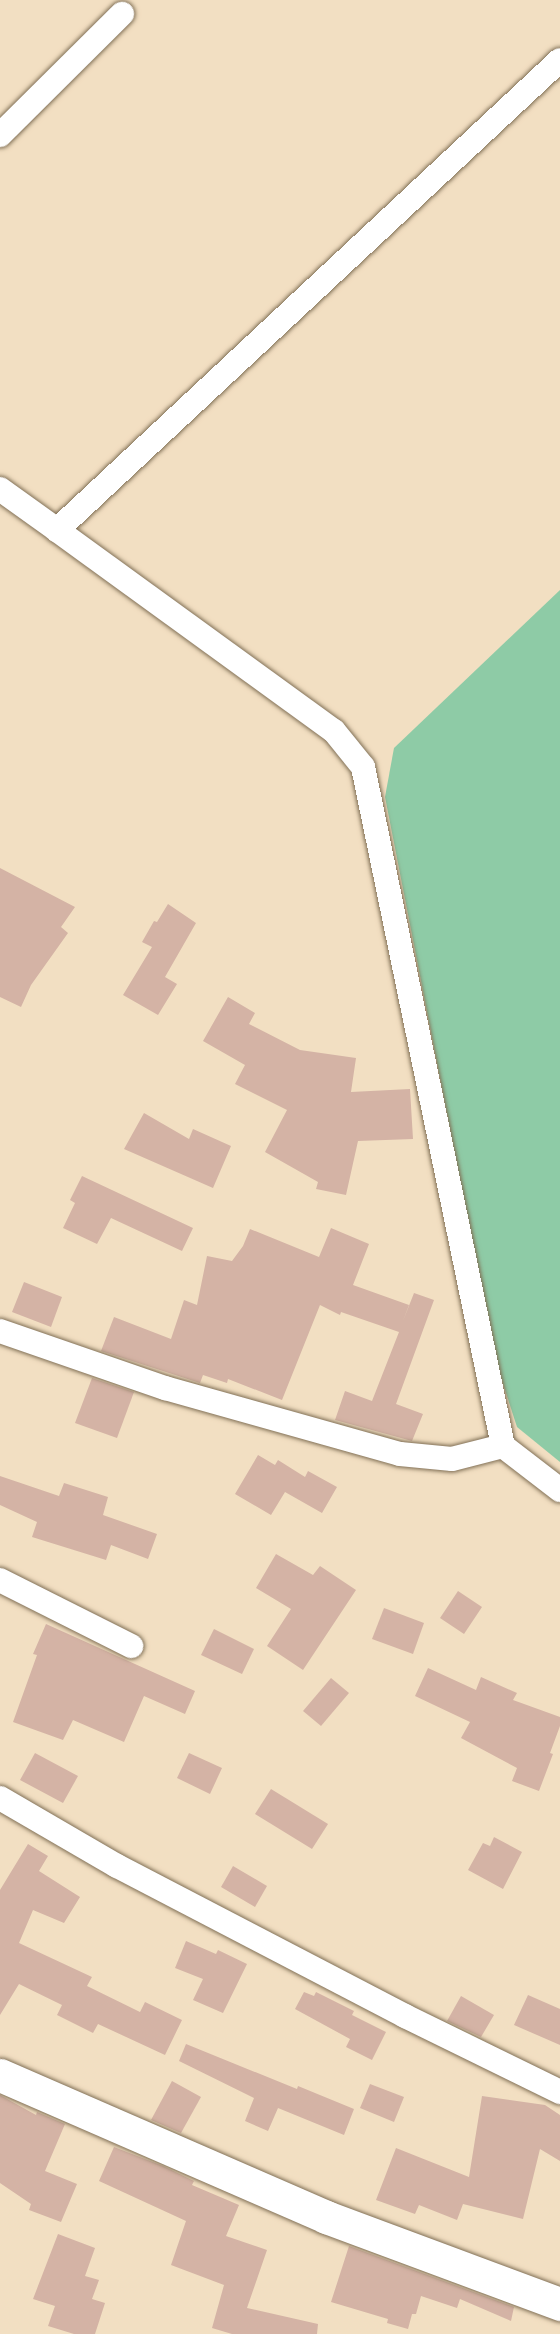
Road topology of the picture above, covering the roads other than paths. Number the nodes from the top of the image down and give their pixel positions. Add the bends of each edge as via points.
1 (122, 14) dead end
2 (560, 60) edge
3 (0, 135) edge
4 (0, 489) edge
5 (57, 530) junction
6 (0, 1331) edge
7 (503, 1446) junction
8 (560, 1490) edge
9 (0, 1580) edge
10 (130, 1646) dead end
11 (0, 1798) edge
12 (0, 2075) edge
13 (560, 2092) edge
14 (560, 2304) edge

1 - 3 street
2 - 5 street
4 - 5 street
5 - 7 street via 334,731 363,767
6 - 7 street via 165,1388 400,1454 452,1458
7 - 8 street
9 - 10 street
11 - 13 street via 117,1866
12 - 14 street via 326,2217

